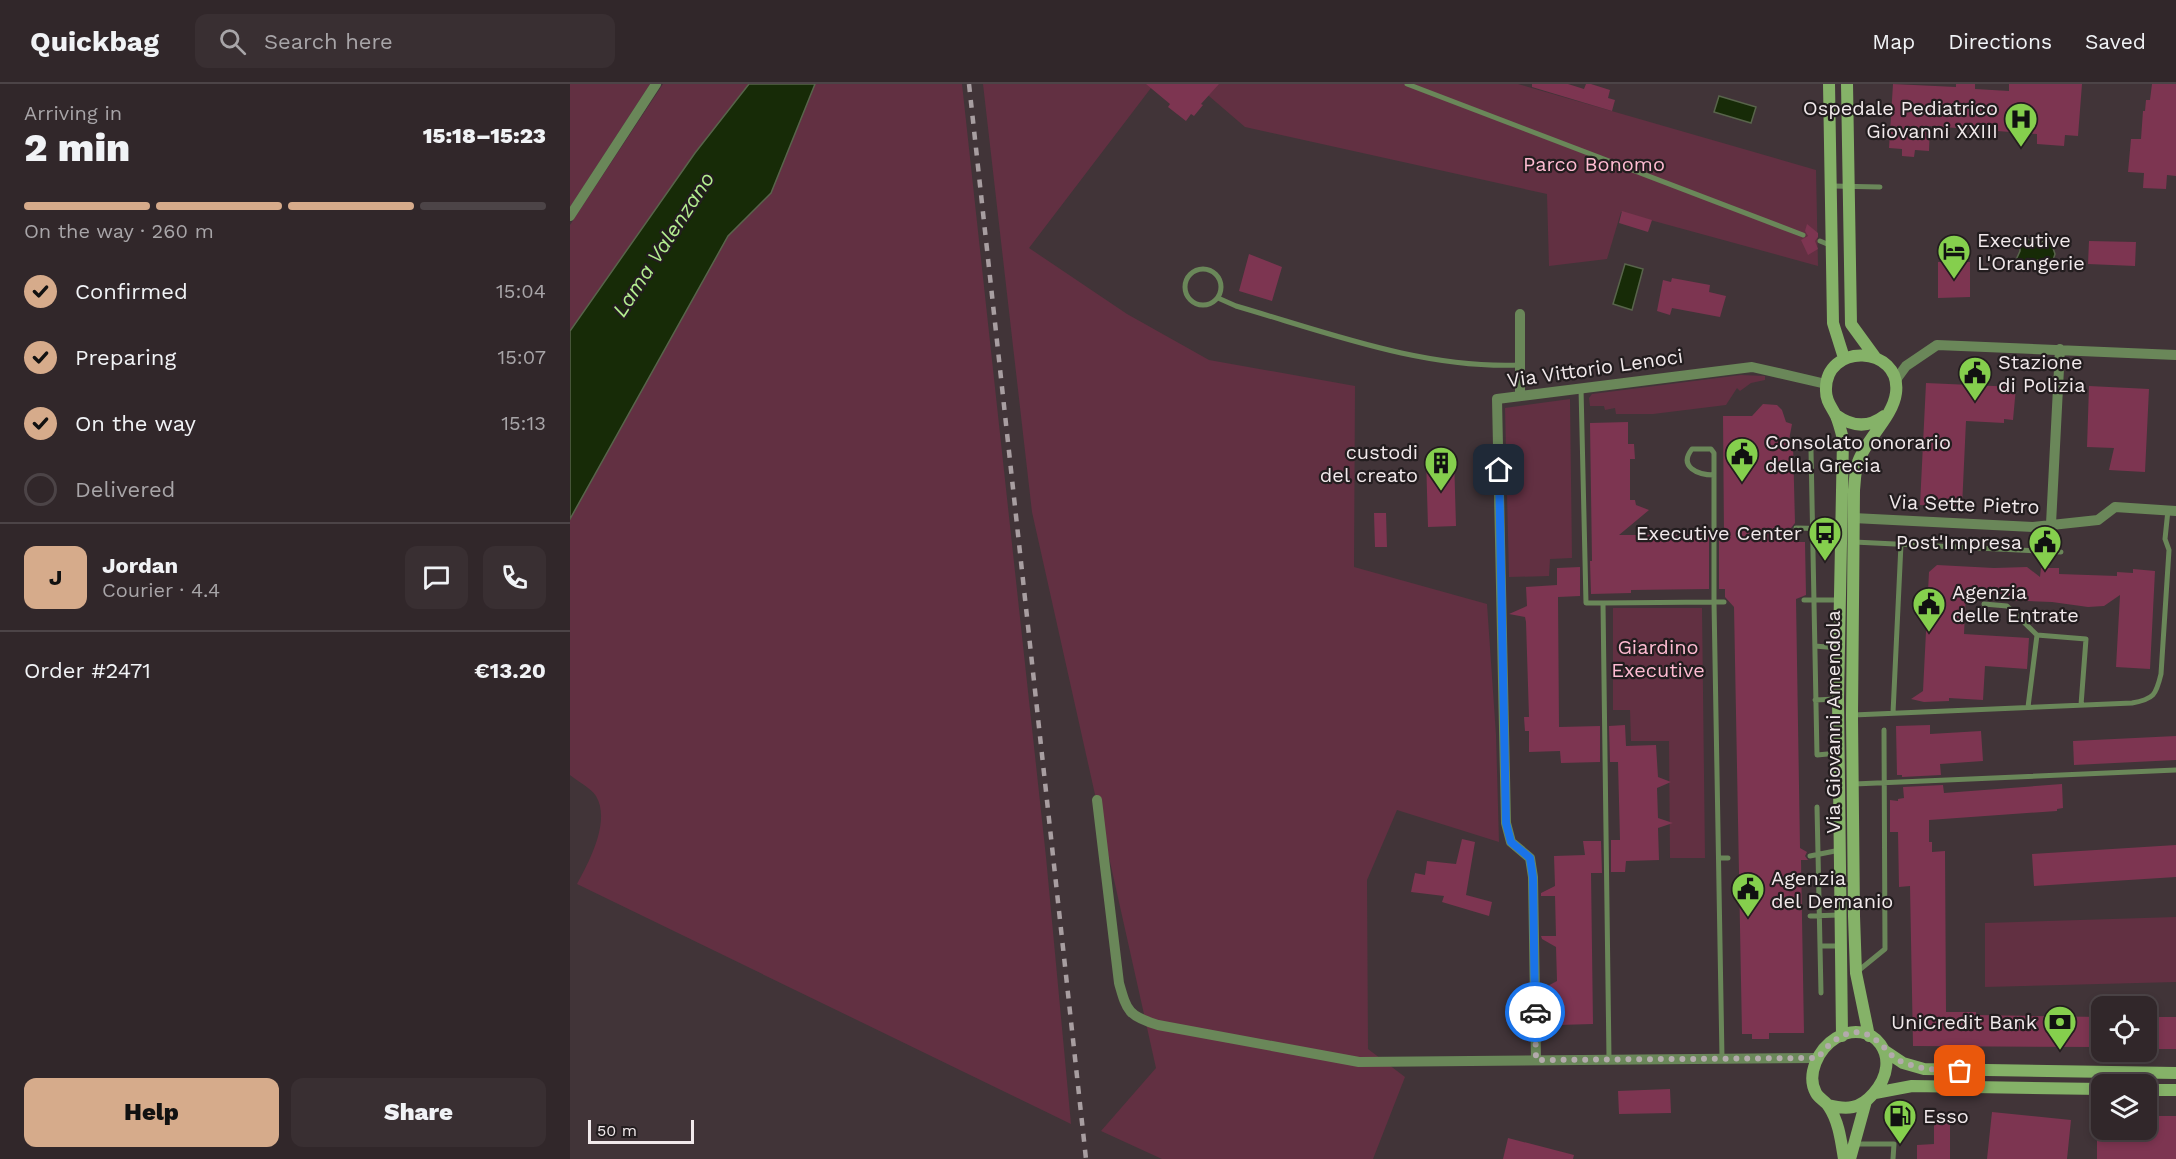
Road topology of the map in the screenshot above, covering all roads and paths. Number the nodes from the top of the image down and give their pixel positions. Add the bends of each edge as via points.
1 (656, 84) edge
2 (1407, 84) edge
3 (1829, 84) edge
4 (1848, 84) edge
5 (1832, 186) junction
6 (1849, 186) junction
7 (1880, 188) dead end
8 (570, 216) edge
9 (1803, 235) dead end
10 (1820, 241) dead end
11 (1833, 246) junction
12 (1218, 298) junction
13 (1520, 314) dead end
14 (2060, 349) junction
15 (2176, 355) edge
16 (1875, 357) junction
17 (1844, 358) junction
18 (1520, 365) junction
19 (1895, 381) junction
20 (1826, 384) junction
21 (1581, 388) junction
22 (1520, 396) junction
23 (1886, 414) junction
24 (1836, 415) junction
25 (1811, 450) dead end
26 (1714, 475) junction
27 (2172, 511) edge
28 (1853, 518) junction
29 (2051, 524) junction
30 (1796, 528) dead end
31 (1812, 528) junction
32 (1714, 529) junction
33 (1723, 529) dead end
34 (1840, 529) junction
35 (1854, 542) junction
36 (1901, 544) junction
37 (2061, 552) dead end
38 (1804, 600) dead end
39 (1814, 600) junction
40 (1838, 600) junction
41 (1714, 602) junction
42 (1724, 602) dead end
43 (1603, 603) junction
44 (1984, 604) dead end
45 (2037, 635) junction
46 (1815, 646) junction
47 (1838, 648) junction
48 (1838, 699) junction
49 (1815, 700) junction
50 (2081, 705) junction
51 (2028, 707) junction
52 (1893, 713) junction
53 (1852, 715) junction
54 (1884, 730) dead end
55 (1838, 753) junction
56 (2176, 770) edge
57 (1852, 784) junction
58 (1884, 784) junction
59 (1097, 800) dead end
60 (1817, 807) dead end
61 (1840, 850) junction
62 (1818, 853) junction
63 (1810, 856) dead end
64 (1719, 858) junction
65 (1728, 858) dead end
66 (1819, 915) junction
67 (1841, 915) junction
68 (1810, 916) dead end
69 (1719, 917) junction
70 (1727, 917) dead end
71 (1820, 946) junction
72 (1842, 946) junction
73 (1856, 973) junction
74 (1821, 993) dead end
75 (1842, 1036) junction
76 (1869, 1036) junction
77 (1885, 1051) junction
78 (1722, 1058) junction
79 (1818, 1058) junction
80 (1609, 1059) junction
81 (1536, 1060) junction
82 (2176, 1073) edge
83 (2091, 1089) edge
84 (2157, 1090) edge
85 (2176, 1090) edge
86 (1870, 1097) junction
87 (1828, 1105) junction
88 (1854, 1144) junction
89 (1844, 1159) edge
90 (1850, 1159) edge
91 (1893, 1159) edge

1 - 8 street
2 - 9 lane
3 - 5 main road
4 - 6 main road
5 - 6 lane
5 - 11 main road
6 - 7 lane
6 - 16 main road via 1851,324
10 - 11 lane
11 - 17 main road via 1833,323
12 - 12 lane via 1208,305 1196,304 1187,296 1190,273 1201,269 1213,272 1220,281
12 - 18 lane via 1414,357 1485,367
13 - 18 street
14 - 15 street
14 - 19 street via 1937,345 1905,366
14 - 29 street
16 - 17 main road
16 - 19 main road via 1884,363
17 - 20 main road via 1835,365
18 - 22 street
19 - 23 main road, Via Giovanni Amendola via 1893,405
20 - 21 street, Via Vittorio Lenoci via 1752,367
20 - 24 main road, Via Giovanni Amendola via 1829,405
21 - 22 street, Via Vittorio Lenoci
21 - 43 lane via 1586,603
22 - 81 street, Via Vittorio Lenoci via 1497,399 1505,799 1511,842 1530,858 1533,878
23 - 24 main road via 1867,425 1845,422
23 - 28 main road, Via Giovanni Amendola via 1857,463
24 - 34 main road, Via Giovanni Amendola via 1843,439
25 - 31 lane
26 - 26 lane via 1690,469 1687,463 1692,450 1711,449
26 - 32 lane
27 - 29 street, Via Sette Pietro via 2115,507 2098,520
27 - 50 lane via 2165,539 2169,550 2158,690 2149,700
28 - 29 street, Via Sette Pietro via 2032,527
28 - 35 main road, Via Giovanni Amendola
30 - 31 lane
31 - 34 lane
31 - 39 lane
32 - 33 lane
32 - 41 lane
34 - 40 main road, Via Giovanni Amendola
35 - 36 lane
35 - 53 main road, Via Giovanni Amendola
36 - 37 lane
36 - 52 lane
38 - 39 lane
39 - 40 lane
39 - 46 lane
40 - 47 main road, Via Giovanni Amendola
41 - 42 lane
41 - 43 lane
41 - 64 lane
43 - 80 lane
44 - 45 lane via 2007,606
45 - 50 lane via 2086,639
45 - 51 lane
46 - 47 lane
46 - 49 lane
47 - 48 main road, Via Giovanni Amendola
48 - 49 lane
48 - 55 main road, Via Giovanni Amendola
49 - 55 lane via 1816,755
50 - 51 lane
51 - 52 lane
52 - 53 lane
53 - 57 main road, Via Giovanni Amendola
54 - 58 lane
55 - 61 main road, Via Giovanni Amendola
56 - 58 lane
57 - 58 lane
57 - 73 main road, Via Giovanni Amendola
58 - 73 lane via 1885,949
59 - 81 street via 1119,982 1126,1008 1137,1019 1359,1062
60 - 62 lane
61 - 62 lane
61 - 67 main road, Via Giovanni Amendola
62 - 63 lane
62 - 66 lane
64 - 65 lane
64 - 69 lane
66 - 67 lane
66 - 68 lane
66 - 71 lane
67 - 72 main road, Via Giovanni Amendola
69 - 70 lane
69 - 78 lane
71 - 72 lane
71 - 74 lane
72 - 75 main road, Via Giovanni Amendola
73 - 76 main road, Via Giovanni Amendola
75 - 76 main road via 1852,1032
75 - 79 main road via 1835,1038
76 - 77 main road
77 - 82 main road via 1903,1063 1934,1070
77 - 86 main road via 1887,1071
78 - 79 street
78 - 80 street
79 - 87 main road via 1812,1080 1817,1095
80 - 81 street
83 - 86 main road via 1912,1086
84 - 85 main road
86 - 87 main road via 1855,1108
86 - 88 main road
87 - 89 main road via 1839,1130
88 - 90 main road
88 - 91 lane via 1894,1144

